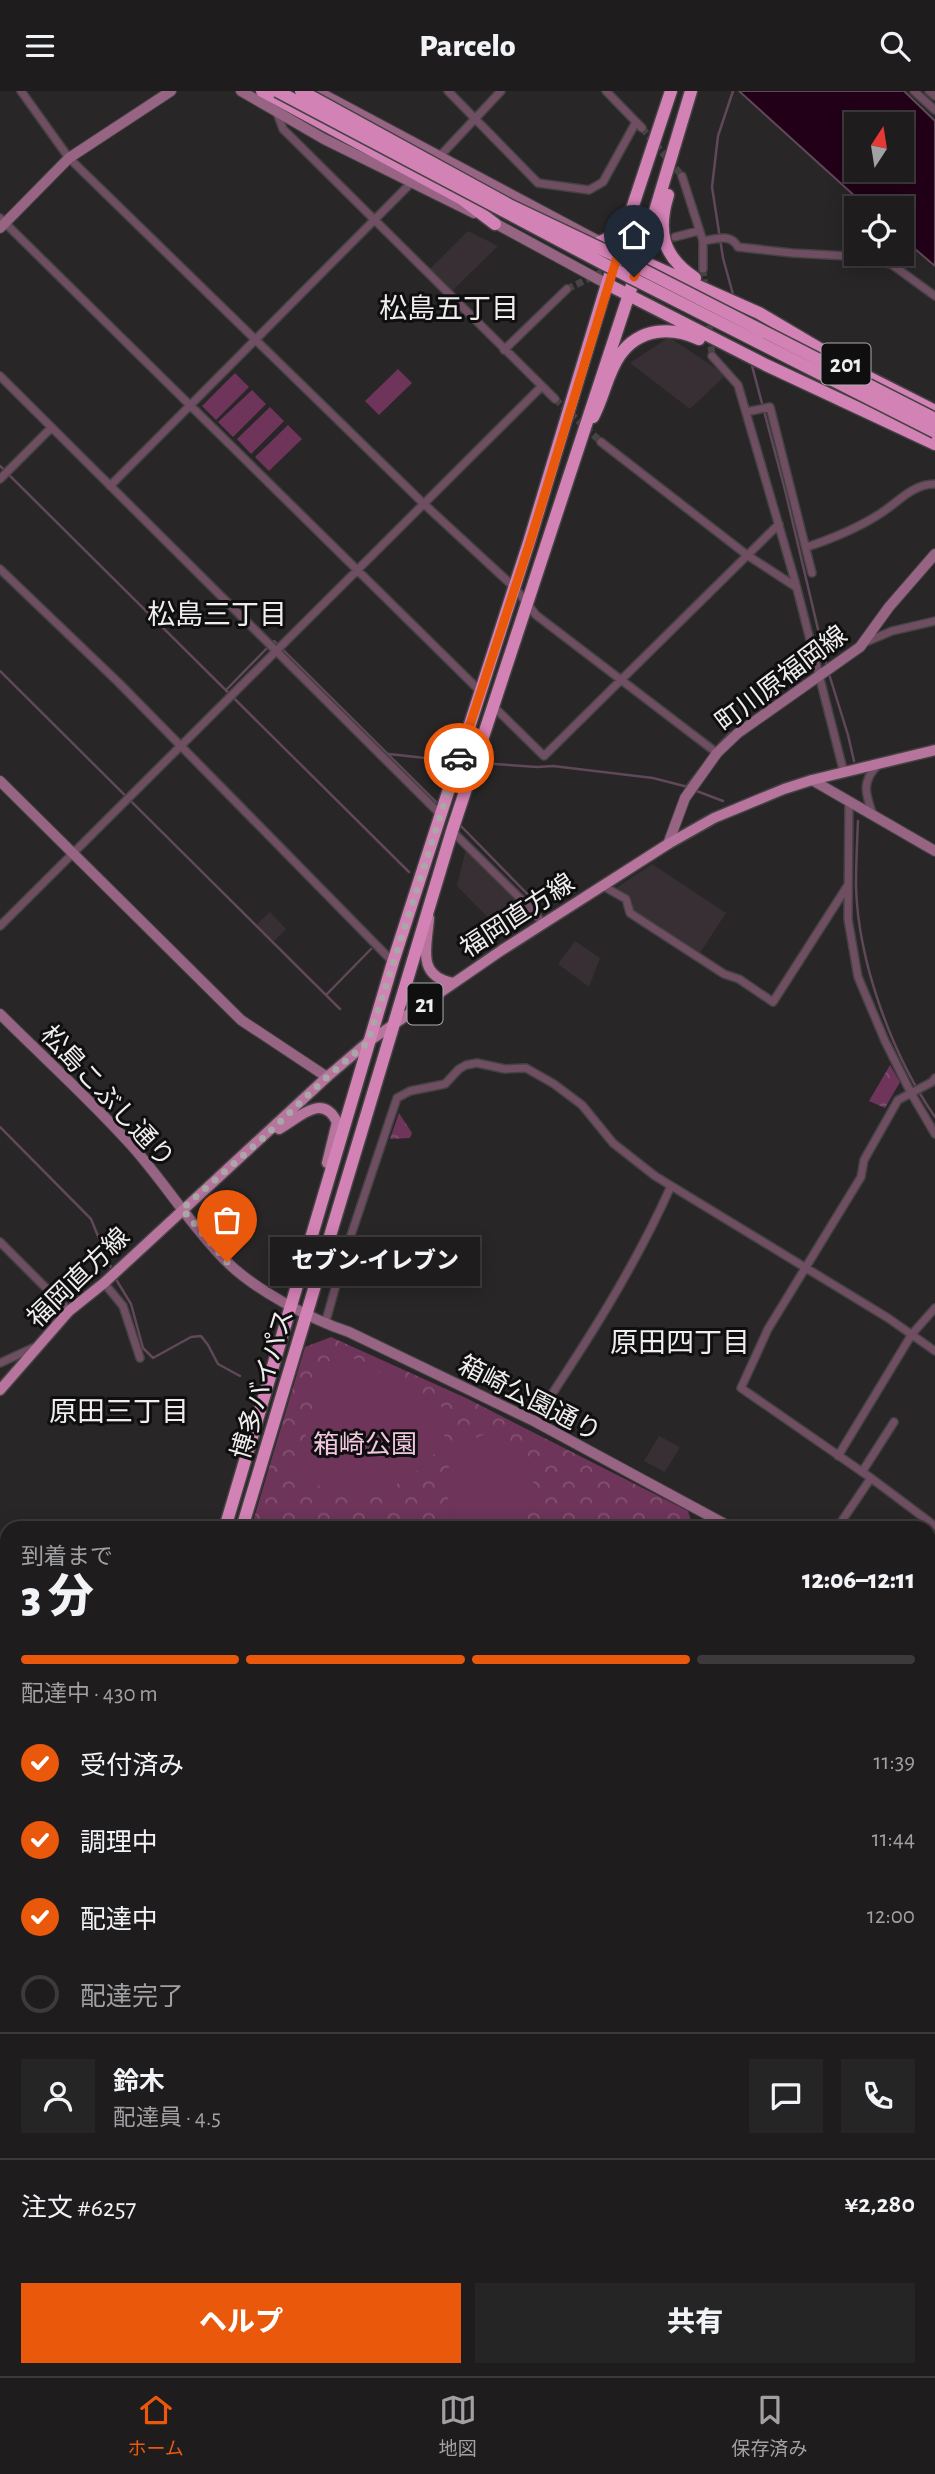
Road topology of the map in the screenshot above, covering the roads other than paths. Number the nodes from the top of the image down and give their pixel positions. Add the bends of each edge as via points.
1 (21, 91) edge
2 (171, 91) edge
3 (241, 91) edge
4 (262, 91) edge
5 (277, 91) edge
6 (301, 91) edge
7 (317, 91) edge
8 (448, 91) edge
9 (501, 91) edge
10 (606, 91) edge
11 (671, 91) edge
12 (691, 91) edge
13 (914, 91) edge
14 (929, 91) edge
15 (935, 96) edge
16 (935, 110) edge
17 (276, 113) junction
18 (475, 118) junction
19 (682, 118) junction
20 (440, 156) junction
21 (69, 158) junction
22 (682, 176) tunnel mouth
23 (412, 182) junction
24 (375, 219) junction
25 (1, 223) edge
26 (495, 224) junction
27 (626, 230) junction
28 (698, 230) junction
29 (675, 237) tunnel mouth
30 (706, 240) junction
31 (600, 241) junction
32 (619, 251) junction
33 (640, 261) junction
34 (703, 269) tunnel mouth
35 (607, 284) junction
36 (567, 289) tunnel mouth
37 (628, 294) junction
38 (721, 296) junction
39 (935, 296) edge
40 (256, 338) junction
41 (504, 350) junction
42 (712, 356) tunnel mouth
43 (0, 376) edge
44 (542, 386) junction
45 (822, 391) junction
46 (555, 399) tunnel mouth
47 (190, 407) junction
48 (935, 411) edge
49 (746, 412) junction
50 (935, 419) edge
51 (51, 428) junction
52 (935, 432) edge
53 (601, 442) tunnel mouth
54 (935, 444) edge
55 (576, 450) junction
56 (0, 479) edge
57 (935, 484) edge
58 (110, 486) junction
59 (424, 504) junction
60 (779, 524) junction
61 (807, 547) junction
62 (747, 555) junction
63 (935, 555) edge
64 (0, 569) edge
65 (356, 571) junction
66 (812, 573) dead end
67 (515, 588) junction
68 (796, 588) junction
69 (527, 603) junction
70 (935, 621) edge
71 (866, 642) junction
72 (276, 649) junction
73 (820, 675) junction
74 (622, 680) junction
75 (481, 692) junction
76 (492, 706) junction
77 (179, 747) junction
78 (935, 750) edge
79 (717, 753) junction
80 (879, 764) junction
81 (844, 773) junction
82 (812, 780) junction
83 (0, 782) edge
84 (849, 801) junction
85 (440, 814) junction
86 (873, 815) junction
87 (452, 831) junction
88 (668, 844) junction
89 (935, 851) edge
90 (73, 853) junction
91 (848, 884) junction
92 (603, 886) junction
93 (429, 908) junction
94 (543, 924) junction
95 (0, 926) edge
96 (393, 962) junction
97 (453, 983) junction
98 (0, 1014) edge
99 (393, 1027) junction
100 (368, 1042) junction
101 (327, 1077) junction
102 (932, 1083) edge
103 (912, 1093) junction
104 (935, 1134) edge
105 (263, 1138) junction
106 (671, 1186) junction
107 (182, 1209) junction
108 (310, 1241) junction
109 (0, 1242) edge
110 (805, 1267) junction
111 (103, 1283) junction
112 (292, 1305) junction
113 (935, 1308) edge
114 (69, 1311) junction
115 (306, 1314) junction
116 (325, 1324) junction
117 (912, 1334) junction
118 (39, 1345) junction
119 (935, 1351) edge
120 (140, 1359) dead end
121 (0, 1363) edge
122 (0, 1390) edge
123 (534, 1421) junction
124 (894, 1422) dead end
125 (838, 1456) junction
126 (862, 1472) junction
127 (871, 1478) junction
128 (227, 1521) edge
129 (244, 1521) edge
130 (719, 1521) edge
131 (842, 1521) edge
132 (927, 1521) edge

1 - 21 street
2 - 21 street
3 - 17 street
4 - 26 highway via 463,199
5 - 52 highway, bridge
6 - 50 highway, bridge via 511,206
7 - 20 street
8 - 18 street
9 - 18 street
10 - 18 street via 639,125 603,182 589,190 538,183
11 - 27 highway, 博多バイパス
12 - 19 highway, 博多バイパス
13 - 16 street
14 - 15 street
17 - 23 street
17 - 24 street via 283,129
18 - 20 street
19 - 33 highway, 博多バイパス
19 - 38 highway via 679,152 661,225 663,241 681,269
20 - 31 street
21 - 25 street
21 - 40 street
22 - 28 street
23 - 24 street
23 - 26 street
24 - 40 street
24 - 41 street
25 - 47 street
26 - 35 street
27 - 31 highway
27 - 32 highway, 博多バイパス
28 - 29 street
28 - 30 street
30 - 34 street
30 - 39 street via 729,237 738,247 848,255 891,264
31 - 32 street
32 - 33 highway, 201
32 - 35 highway, 博多バイパス
33 - 37 highway, 博多バイパス
33 - 38 highway, 201
35 - 37 highway, 201
35 - 67 highway, 博多バイパス
36 - 41 street
37 - 45 highway, 201
37 - 55 highway, 博多バイパス
38 - 48 highway, 201
40 - 47 street
40 - 59 street
41 - 44 street
42 - 49 street via 738,385
43 - 51 street
44 - 46 street
44 - 59 street
45 - 54 highway, 201
45 - 55 highway via 798,387 690,335 654,332 620,355
47 - 58 street
47 - 65 street
49 - 60 street
49 - 61 street via 770,407
51 - 56 street
51 - 58 street
53 - 62 street
55 - 69 highway, 博多バイパス
57 - 61 street via 918,486 879,515
58 - 72 street
59 - 65 street
59 - 67 street
60 - 62 street
60 - 68 street
61 - 66 street
62 - 68 street
62 - 74 street
63 - 71 street, 町川原福岡線
64 - 77 street
65 - 72 street
65 - 75 street
67 - 69 street
67 - 75 highway, 博多バイパス
68 - 73 street
69 - 74 street
69 - 76 highway, 博多バイパス
70 - 71 street
71 - 73 street, 町川原福岡線
72 - 77 street
72 - 85 street
73 - 79 street, 町川原福岡線
73 - 81 street
74 - 76 street via 544,755
74 - 79 street
75 - 85 highway, 博多バイパス
76 - 87 highway, 博多バイパス
77 - 90 street
77 - 96 street
78 - 80 main road, 福岡直方線 / 21
79 - 88 street, 町川原福岡線 via 685,798
80 - 81 main road, 福岡直方線 / 21
80 - 86 street via 868,776 864,790
81 - 82 main road, 福岡直方線 / 21
82 - 84 street
82 - 88 main road, 福岡直方線 / 21 via 742,805
83 - 90 street
84 - 86 street
84 - 91 street
85 - 96 highway, 博多バイパス
86 - 89 street
87 - 93 highway, 博多バイパス
87 - 94 street
88 - 92 main road, 福岡直方線 / 21
90 - 95 street
90 - 101 street via 241,1020
91 - 92 street via 773,1002 630,913 626,899
91 - 103 street via 848,919 858,977
92 - 94 main road, 福岡直方線 / 21
93 - 97 main road via 426,963 440,981
93 - 99 highway, 博多バイパス
94 - 97 main road, 福岡直方線 / 21
96 - 100 highway, 博多バイパス
97 - 99 main road, 福岡直方線 / 21
98 - 107 street, 松島こぶし通り via 132,1146
99 - 100 main road, 福岡直方線 / 21
99 - 115 highway, 博多バイパス
100 - 101 main road, 福岡直方線 / 21
100 - 108 highway, 博多バイパス
101 - 105 main road, 福岡直方線 / 21
102 - 103 street
103 - 104 street
103 - 110 street via 898,1100 864,1160 861,1177
105 - 107 main road, 福岡直方線 / 21
105 - 108 main road via 318,1107 327,1109 337,1122
106 - 110 street
106 - 116 street via 612,1143 582,1105 526,1067 466,1065 445,1084 397,1098
106 - 123 street via 630,1271
107 - 111 main road, 福岡直方線 / 21
107 - 112 street, 松島こぶし通り via 234,1269
108 - 112 highway, 博多バイパス
109 - 114 street
110 - 117 street
110 - 125 street via 768,1329 741,1388
111 - 114 main road, 福岡直方線 / 21
111 - 120 street via 123,1306
112 - 115 street, 箱崎公園通り
112 - 128 highway, 博多バイパス
113 - 117 street
114 - 118 main road, 福岡直方線 / 21
115 - 116 street, 箱崎公園通り
115 - 129 highway, 博多バイパス
116 - 123 street, 箱崎公園通り
117 - 119 street
117 - 125 street
118 - 121 street
118 - 122 main road, 福岡直方線 / 21
123 - 130 street, 箱崎公園通り
124 - 126 street
125 - 126 street
126 - 127 street
127 - 131 street
127 - 132 street

